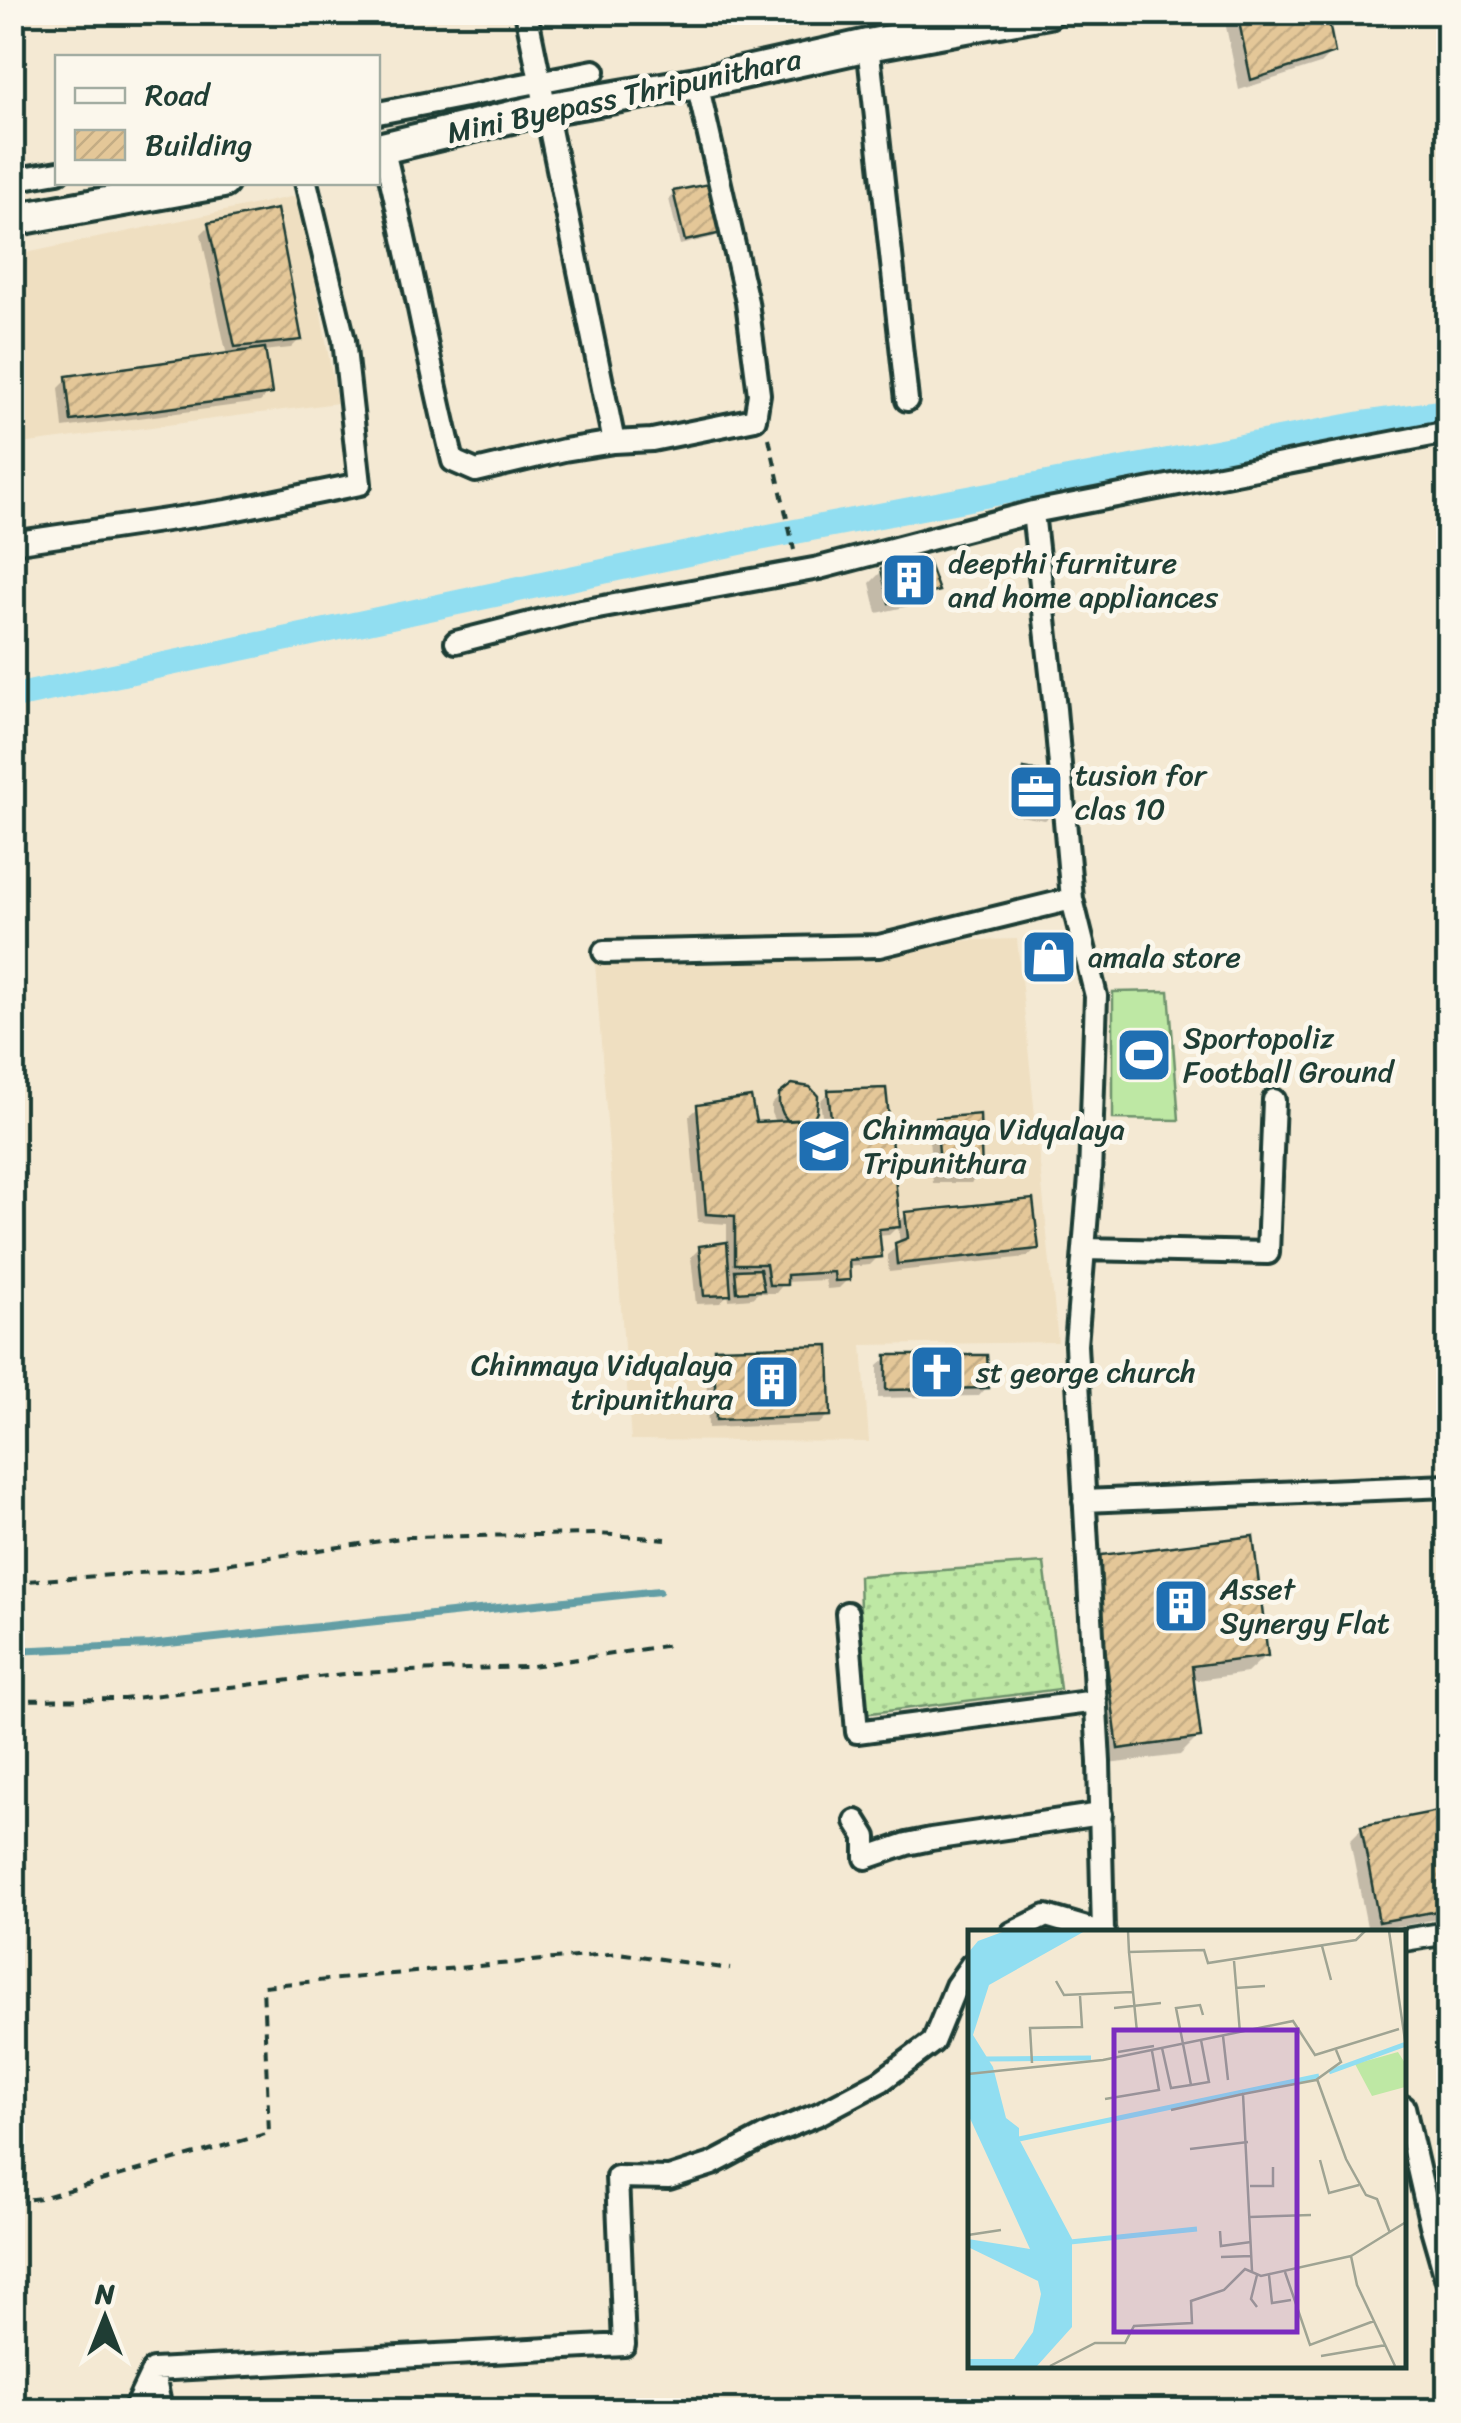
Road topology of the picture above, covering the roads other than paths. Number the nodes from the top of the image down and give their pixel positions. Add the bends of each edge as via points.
1 (526, 12) edge
2 (1048, 12) edge
3 (1004, 16) edge
4 (868, 45) junction
5 (594, 71) dead end
6 (696, 83) junction
7 (543, 95) junction
8 (380, 113) edge
9 (380, 148) edge
10 (55, 173) edge
11 (29, 177) dead end
12 (207, 185) edge
13 (307, 185) edge
14 (12, 220) edge
15 (908, 400) dead end
16 (1448, 432) edge
17 (614, 442) junction
18 (1033, 512) junction
19 (12, 542) edge
20 (456, 642) dead end
21 (1072, 899) junction
22 (604, 952) dead end
23 (1274, 1100) dead end
24 (1084, 1249) junction
25 (1448, 1486) edge
26 (1084, 1501) junction
27 (847, 1613) dead end
28 (1096, 1701) junction
29 (1101, 1814) junction
30 (856, 1821) dead end
31 (1018, 1930) edge
32 (1094, 1930) edge
33 (1104, 1930) edge
34 (1448, 1933) edge
35 (1406, 1940) edge
36 (968, 1970) edge
37 (1406, 2127) edge
38 (1410, 2166) edge
39 (1442, 2240) edge
40 (1448, 2284) edge
41 (153, 2370) junction
42 (134, 2410) edge
43 (161, 2410) edge

1 - 7 street
2 - 3 main road, Mini Byepass Thripunithara
3 - 4 main road, Mini Byepass Thripunithara
4 - 6 main road, Mini Byepass Thripunithara
4 - 15 street
5 - 7 street
6 - 7 main road, Mini Byepass Thripunithara
6 - 17 street via 748,302 759,394 755,419
7 - 8 street
7 - 9 main road, Mini Byepass Thripunithara
7 - 17 street
9 - 17 street via 453,461 476,472
10 - 11 street
12 - 14 main road
13 - 19 street via 344,340 360,484 227,512
16 - 18 street
18 - 20 street via 819,568 570,613
18 - 21 street
21 - 22 street via 879,946
21 - 24 street via 1096,996
23 - 24 street via 1268,1254
24 - 26 street via 1076,1345
25 - 26 street
26 - 28 street
27 - 28 street via 857,1732
28 - 29 street
29 - 30 street via 931,1838 866,1858 866,1837
29 - 33 street
31 - 32 street via 1046,1916
34 - 35 street
36 - 41 street via 933,2042 881,2082 712,2164 668,2178 617,2176 624,2345
37 - 38 street
38 - 39 street
39 - 40 street
41 - 42 street
41 - 43 street

